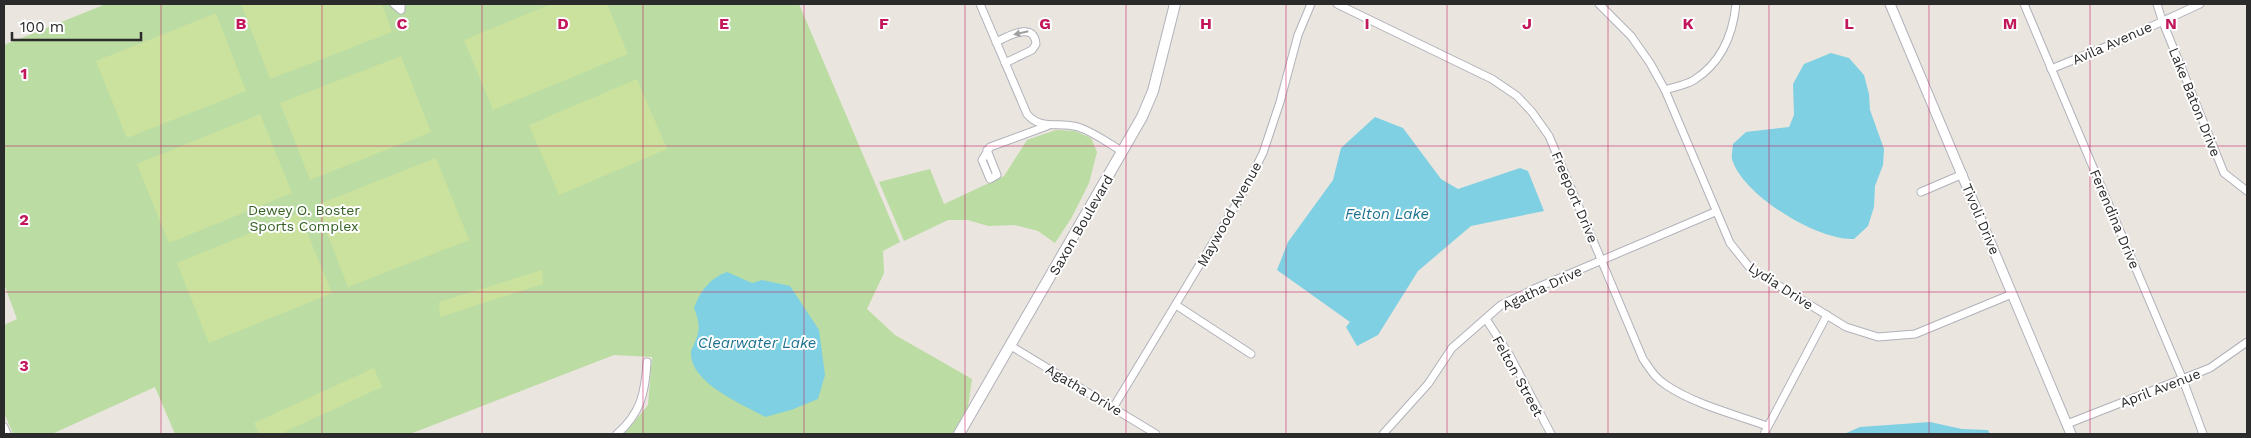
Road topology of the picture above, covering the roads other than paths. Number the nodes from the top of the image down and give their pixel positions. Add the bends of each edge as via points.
1 (394, 4) edge
2 (401, 4) edge
3 (980, 4) edge
4 (1175, 4) edge
5 (1311, 4) edge
6 (1337, 4) edge
7 (1599, 4) edge
8 (1736, 4) edge
9 (1890, 4) edge
10 (2024, 4) edge
11 (2157, 4) edge
12 (2200, 4) edge
13 (2162, 20) junction
14 (996, 42) junction
15 (1005, 63) junction
16 (2051, 69) junction
17 (1665, 90) junction
18 (1047, 126) junction
19 (987, 150) dead end
20 (1123, 152) junction
21 (1963, 174) junction
22 (2247, 191) edge
23 (1921, 192) dead end
24 (1716, 212) junction
25 (1603, 260) junction
26 (2012, 294) junction
27 (1176, 305) junction
28 (1827, 315) junction
29 (1486, 319) junction
30 (2247, 342) edge
31 (1011, 346) junction
32 (1251, 354) dead end
33 (647, 362) dead end
34 (2183, 380) junction
35 (1113, 408) junction
36 (2067, 424) junction
37 (1767, 426) junction
38 (4, 427) edge
39 (7, 434) edge
40 (617, 434) edge
41 (959, 434) edge
42 (1156, 434) edge
43 (1386, 434) edge
44 (1551, 434) edge
45 (1764, 434) edge
46 (2070, 434) edge
47 (2203, 434) edge

1 - 2 street via 401,10
3 - 14 street
4 - 20 main road, Saxon Boulevard via 1153,91
5 - 27 street, Maywood Avenue via 1298,35 1263,153
6 - 25 street, Freeport Drive via 1492,79 1517,96 1549,136
7 - 17 street, Lydia Drive via 1631,36
8 - 17 street via 1725,46 1709,68 1693,81
9 - 21 street, Tivoli Drive
10 - 16 street, Ferendina Drive
11 - 13 street, Lake Baton Drive
12 - 13 street, Avila Avenue
13 - 16 street, Avila Avenue
13 - 22 street, Lake Baton Drive via 2224,173
14 - 15 street
15 -> 14 street via 1032,50 1036,44 1034,36 1025,31
15 - 18 street via 1027,114 1032,120
16 - 34 street, Ferendina Drive
17 - 24 street, Lydia Drive
18 - 19 street
18 - 20 street via 1077,127
20 - 31 main road, Saxon Boulevard
21 - 23 street
21 - 26 street, Tivoli Drive
24 - 25 street, Agatha Drive
24 - 28 street, Lydia Drive via 1730,243 1750,268
25 - 29 street, Agatha Drive via 1501,305
25 - 37 street, Freeport Drive via 1643,359 1653,374 1686,396
26 - 28 street, Lydia Drive via 1915,334 1892,338 1859,332
26 - 36 street, Tivoli Drive
27 - 32 street
27 - 35 street, Maywood Avenue
28 - 37 street
29 - 43 street, Agatha Drive via 1452,348 1428,384
29 - 44 street, Felton Street via 1510,356
30 - 34 street, April Avenue via 2210,368
31 - 35 street, Agatha Drive
31 - 41 main road, Saxon Boulevard
33 - 40 street via 644,393 627,426
34 - 36 street, April Avenue
34 - 47 street, Ferendina Drive
35 - 42 street, Agatha Drive
36 - 46 street, Tivoli Drive
37 - 45 street
38 - 39 street

